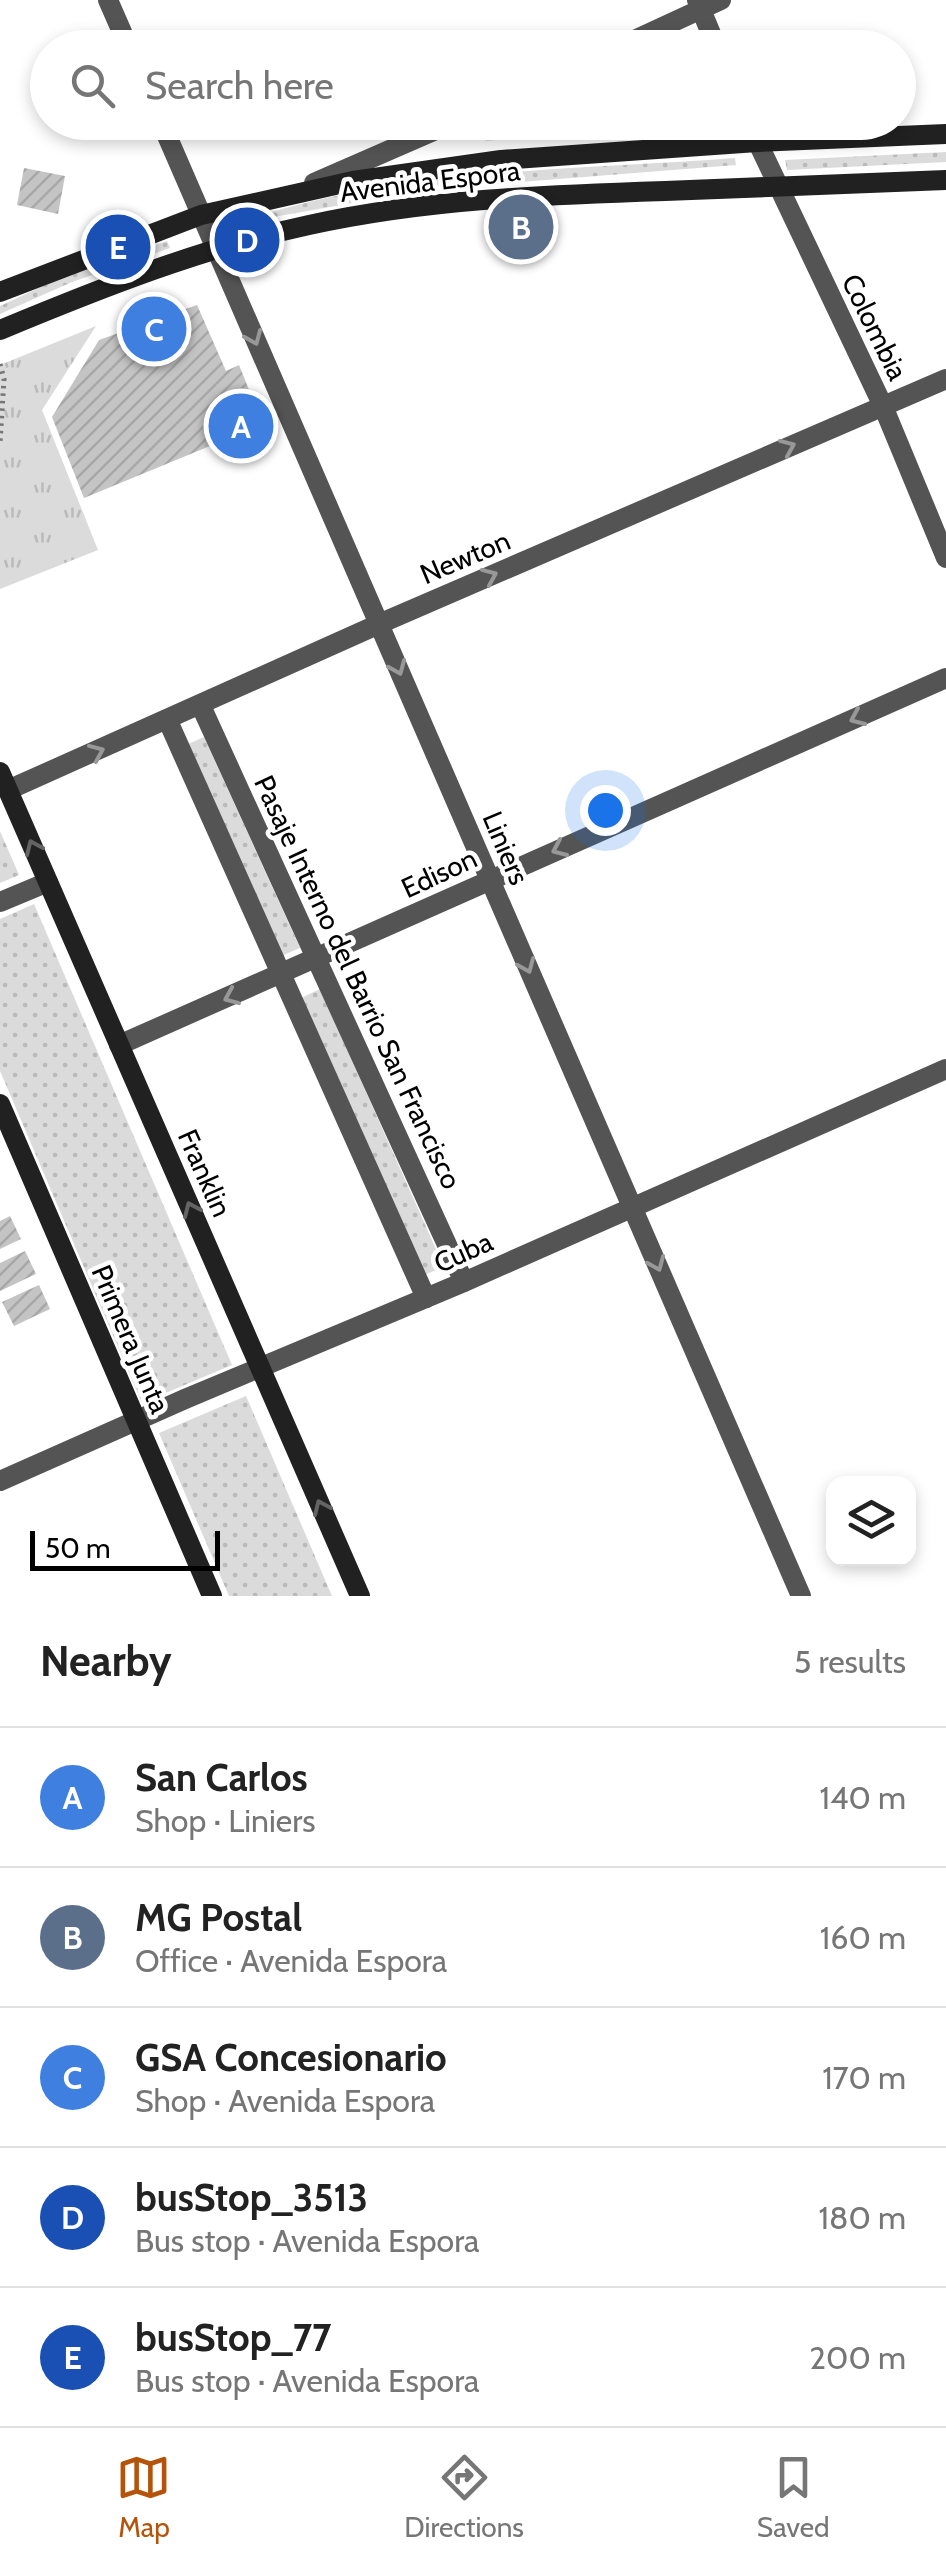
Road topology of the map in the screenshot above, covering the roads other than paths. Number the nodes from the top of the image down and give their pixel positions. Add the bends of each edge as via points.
1 (108, 0) edge
2 (706, 3) edge
3 (120, 30) edge
4 (652, 30) edge
5 (713, 30) edge
6 (916, 134) edge
7 (946, 134) edge
8 (169, 140) edge
9 (414, 140) edge
10 (681, 140) edge
11 (756, 140) edge
12 (946, 180) edge
13 (777, 187) junction
14 (274, 197) junction
15 (201, 215) junction
16 (216, 248) junction
17 (0, 292) edge
18 (0, 330) edge
19 (946, 379) edge
20 (882, 406) junction
21 (946, 558) edge
22 (379, 624) junction
23 (946, 678) edge
24 (201, 706) junction
25 (168, 721) junction
26 (4, 781) edge
27 (490, 879) junction
28 (48, 882) junction
29 (0, 902) edge
30 (318, 958) junction
31 (284, 974) junction
32 (119, 1045) junction
33 (946, 1069) edge
34 (0, 1104) edge
35 (632, 1206) junction
36 (464, 1282) junction
37 (426, 1298) junction
38 (260, 1369) junction
39 (136, 1420) junction
40 (0, 1481) edge
41 (212, 1596) edge
42 (360, 1596) edge
43 (801, 1596) edge

1 - 3 street
2 - 4 street
2 - 5 street
6 - 7 main road, Avenida Espora
8 - 15 street, Liniers
9 - 14 street
10 - 14 main road, Avenida Espora via 500,160
11 - 13 street, Colombia
12 - 13 main road, Avenida Espora
13 - 16 main road, Avenida Espora via 504,196 412,206
13 - 20 street, Colombia
14 - 15 main road, Avenida Espora
15 - 16 street, Liniers
15 - 17 main road, Avenida Espora
16 - 18 main road, Avenida Espora
16 -> 22 street, Liniers
19 - 20 street, Newton
20 - 21 street, Colombia
22 -> 20 street, Newton
22 - 24 street, Newton
22 -> 27 street, Liniers
23 -> 27 street, Edison
24 - 25 street, Newton
24 - 30 street, Pasaje Interno del Barrio San Francisco
26 -> 25 street, Newton
25 - 31 street
28 -> 26 main road, Franklin
27 - 30 street, Edison
27 -> 35 street, Liniers
28 - 29 street
28 - 32 main road, Franklin
30 - 31 street, Edison
30 - 36 street, Pasaje Interno del Barrio San Francisco
31 -> 32 street, Edison
31 - 37 street
38 -> 32 main road, Franklin
33 - 35 street, Cuba
34 - 39 main road, Primera Junta
35 - 36 street, Cuba
35 -> 43 street, Liniers
36 - 37 street, Cuba
37 - 38 street, Cuba
38 - 39 street, Cuba
42 -> 38 main road, Franklin
39 - 40 street, Cuba
39 - 41 main road, Primera Junta

